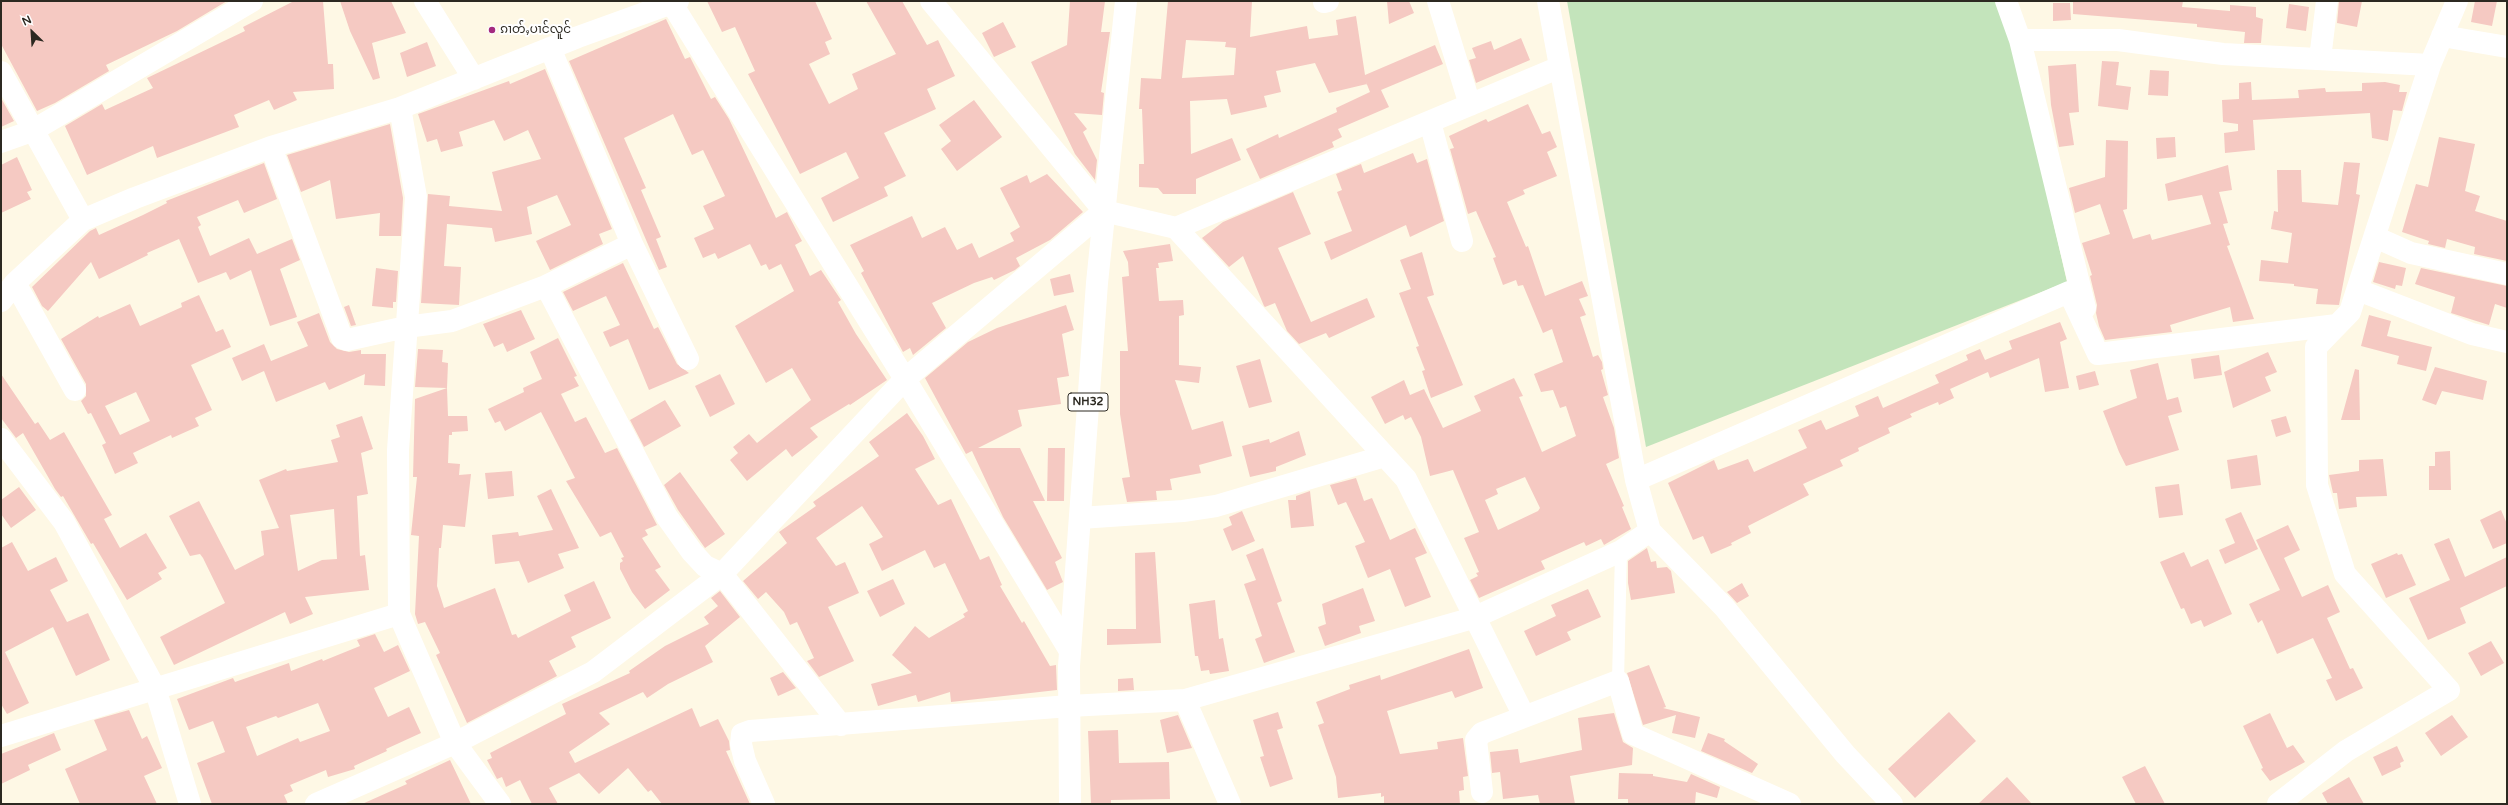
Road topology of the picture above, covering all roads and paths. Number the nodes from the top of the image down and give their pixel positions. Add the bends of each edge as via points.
1 (252, 1) edge
2 (424, 1) edge
3 (931, 1) edge
4 (1126, 1) edge
5 (1438, 1) edge
6 (1548, 1) edge
7 (2006, 1) edge
8 (2327, 1) edge
9 (2457, 1) edge
10 (675, 2) edge
11 (2442, 36) junction
12 (2020, 40) junction
13 (2507, 47) edge
14 (550, 48) junction
15 (2320, 59) junction
16 (2430, 65) junction
17 (1560, 67) junction
18 (1, 72) edge
19 (474, 79) junction
20 (1470, 105) junction
21 (400, 108) junction
22 (1430, 122) junction
23 (32, 131) junction
24 (1, 142) edge
25 (271, 147) junction
26 (1104, 211) junction
27 (83, 220) junction
28 (1176, 228) junction
29 (2375, 236) junction
30 (1462, 241) dead end
31 (632, 244) junction
32 (2507, 274) edge
33 (15, 284) junction
34 (546, 286) junction
35 (2358, 290) junction
36 (1, 301) edge
37 (2337, 325) junction
38 (406, 327) junction
39 (2507, 342) edge
40 (2093, 343) junction
41 (688, 359) dead end
42 (905, 379) junction
43 (75, 390) dead end
44 (1, 439) edge
45 (1386, 456) junction
46 (1636, 480) junction
47 (1080, 518) junction
48 (1650, 531) junction
49 (1621, 551) junction
50 (722, 574) junction
51 (399, 614) junction
52 (1473, 618) junction
53 (1070, 651) junction
54 (1618, 681) junction
55 (155, 688) junction
56 (1185, 700) junction
57 (1069, 706) junction
58 (1524, 716) junction
59 (841, 725) junction
60 (1, 736) edge
61 (454, 743) junction
62 (1482, 792) dead end
63 (190, 804) edge
64 (316, 804) edge
65 (500, 804) edge
66 (764, 804) edge
67 (1070, 804) edge
68 (1230, 804) edge
69 (1790, 804) edge
70 (1892, 804) edge
71 (2278, 804) edge

1 - 23 main road
2 - 19 main road
3 - 26 main road
4 - 26 main road, NH32
5 - 20 main road
6 - 17 main road
7 - 12 main road
8 - 15 main road
9 - 11 main road
10 - 14 main road
10 - 42 main road
11 - 13 main road
11 - 16 main road
12 - 15 main road via 2118,40 2223,54
12 - 40 main road
14 - 19 main road
14 - 31 main road
15 - 16 main road
16 - 29 main road
17 - 20 main road
17 - 46 main road
18 - 23 main road
19 - 21 main road
20 - 22 main road
21 - 25 main road
21 - 38 main road via 416,197
22 - 28 main road
22 - 30 main road
23 - 24 main road
23 - 27 main road
25 - 27 main road via 134,198
25 - 38 main road via 342,338 347,340
26 - 28 main road
26 - 42 main road
26 - 47 main road, NH32
27 - 33 main road
28 - 45 main road
29 - 32 main road via 2411,253
29 - 35 main road
31 - 34 main road
31 - 41 main road
33 - 36 main road
33 - 43 main road
34 - 38 main road via 452,321
34 - 50 main road via 667,517 705,566
35 - 37 main road via 2350,312
35 - 39 main road via 2472,334
37 - 40 main road via 2098,354
37 - 71 main road via 2316,347 2317,485 2345,574 2449,690 2346,751
38 - 51 main road via 398,450
40 - 46 main road via 2069,292
42 - 50 main road
42 - 53 main road
44 - 55 main road via 64,522
45 - 47 main road via 1216,506 1183,511
45 - 52 main road via 1406,479
46 - 48 main road
47 - 53 main road, NH32
48 - 49 main road
48 - 70 main road via 1724,607 1845,754
49 - 52 main road
49 - 54 lane
50 - 59 main road
50 - 61 main road via 593,672
51 - 55 main road
51 - 61 main road
52 - 56 main road
52 - 58 main road
53 - 57 main road, NH32
54 - 58 main road
54 - 69 main road via 1633,734
55 - 60 main road
55 - 63 main road
56 - 57 main road
56 - 68 main road
57 - 59 main road
57 - 67 main road, NH32
58 - 62 main road via 1482,734 1476,740
59 - 66 main road via 750,731 742,734 741,744 745,761
61 - 64 main road
61 - 65 main road

